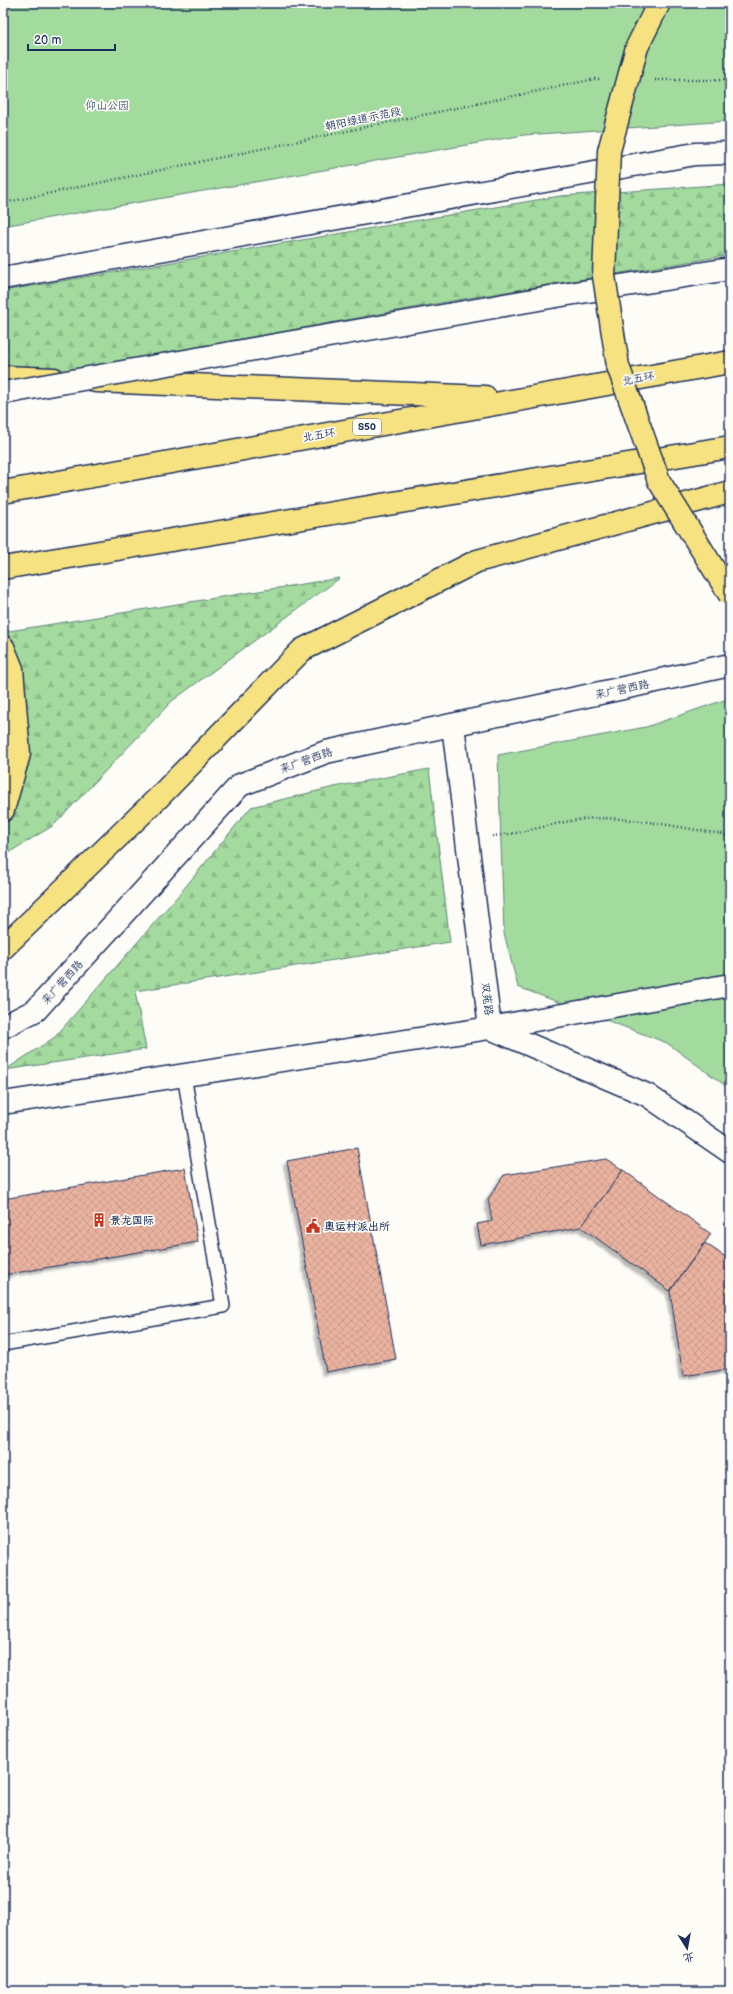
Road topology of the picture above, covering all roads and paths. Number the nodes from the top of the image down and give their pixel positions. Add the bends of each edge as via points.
1 (660, 3) edge
2 (610, 79) dead end
3 (648, 80) dead end
4 (730, 80) edge
5 (730, 153) edge
6 (3, 203) edge
7 (730, 269) edge
8 (3, 278) edge
9 (730, 362) edge
10 (3, 377) edge
11 (3, 392) edge
12 (526, 399) junction
13 (730, 447) edge
14 (3, 492) edge
15 (730, 492) edge
16 (3, 568) edge
17 (730, 595) edge
18 (3, 647) edge
19 (730, 665) edge
20 (453, 725) junction
21 (3, 810) edge
22 (730, 837) edge
23 (467, 838) junction
24 (3, 948) edge
25 (730, 985) edge
26 (3, 1027) edge
27 (490, 1028) junction
28 (184, 1075) junction
29 (3, 1103) edge
30 (730, 1152) edge
31 (3, 1344) edge

1 - 17 main road, bridge via 637,47 609,151 604,276 618,366 659,481
2 - 6 path, 朝阳绿道示范段 via 595,79
3 - 4 path
5 - 8 street via 696,154
7 - 11 street, bridge via 556,296
9 - 12 main road, 北五环 / S50
10 - 12 main road
12 - 14 main road, 北五环 / S50
13 - 16 main road
15 - 24 main road via 477,561 302,650 157,799
18 - 21 main road via 12,669 19,754
19 - 20 street, 来广营西路
20 - 23 street, 双苑路
20 - 26 street, 来广营西路 via 326,752 240,785 36,1010
22 - 23 path via 610,818 584,819 514,835
23 - 27 street, 双苑路
25 - 27 street
27 - 28 street
27 - 30 street, 双苑路 via 647,1095
28 - 29 street
28 - 31 lane via 223,1306

